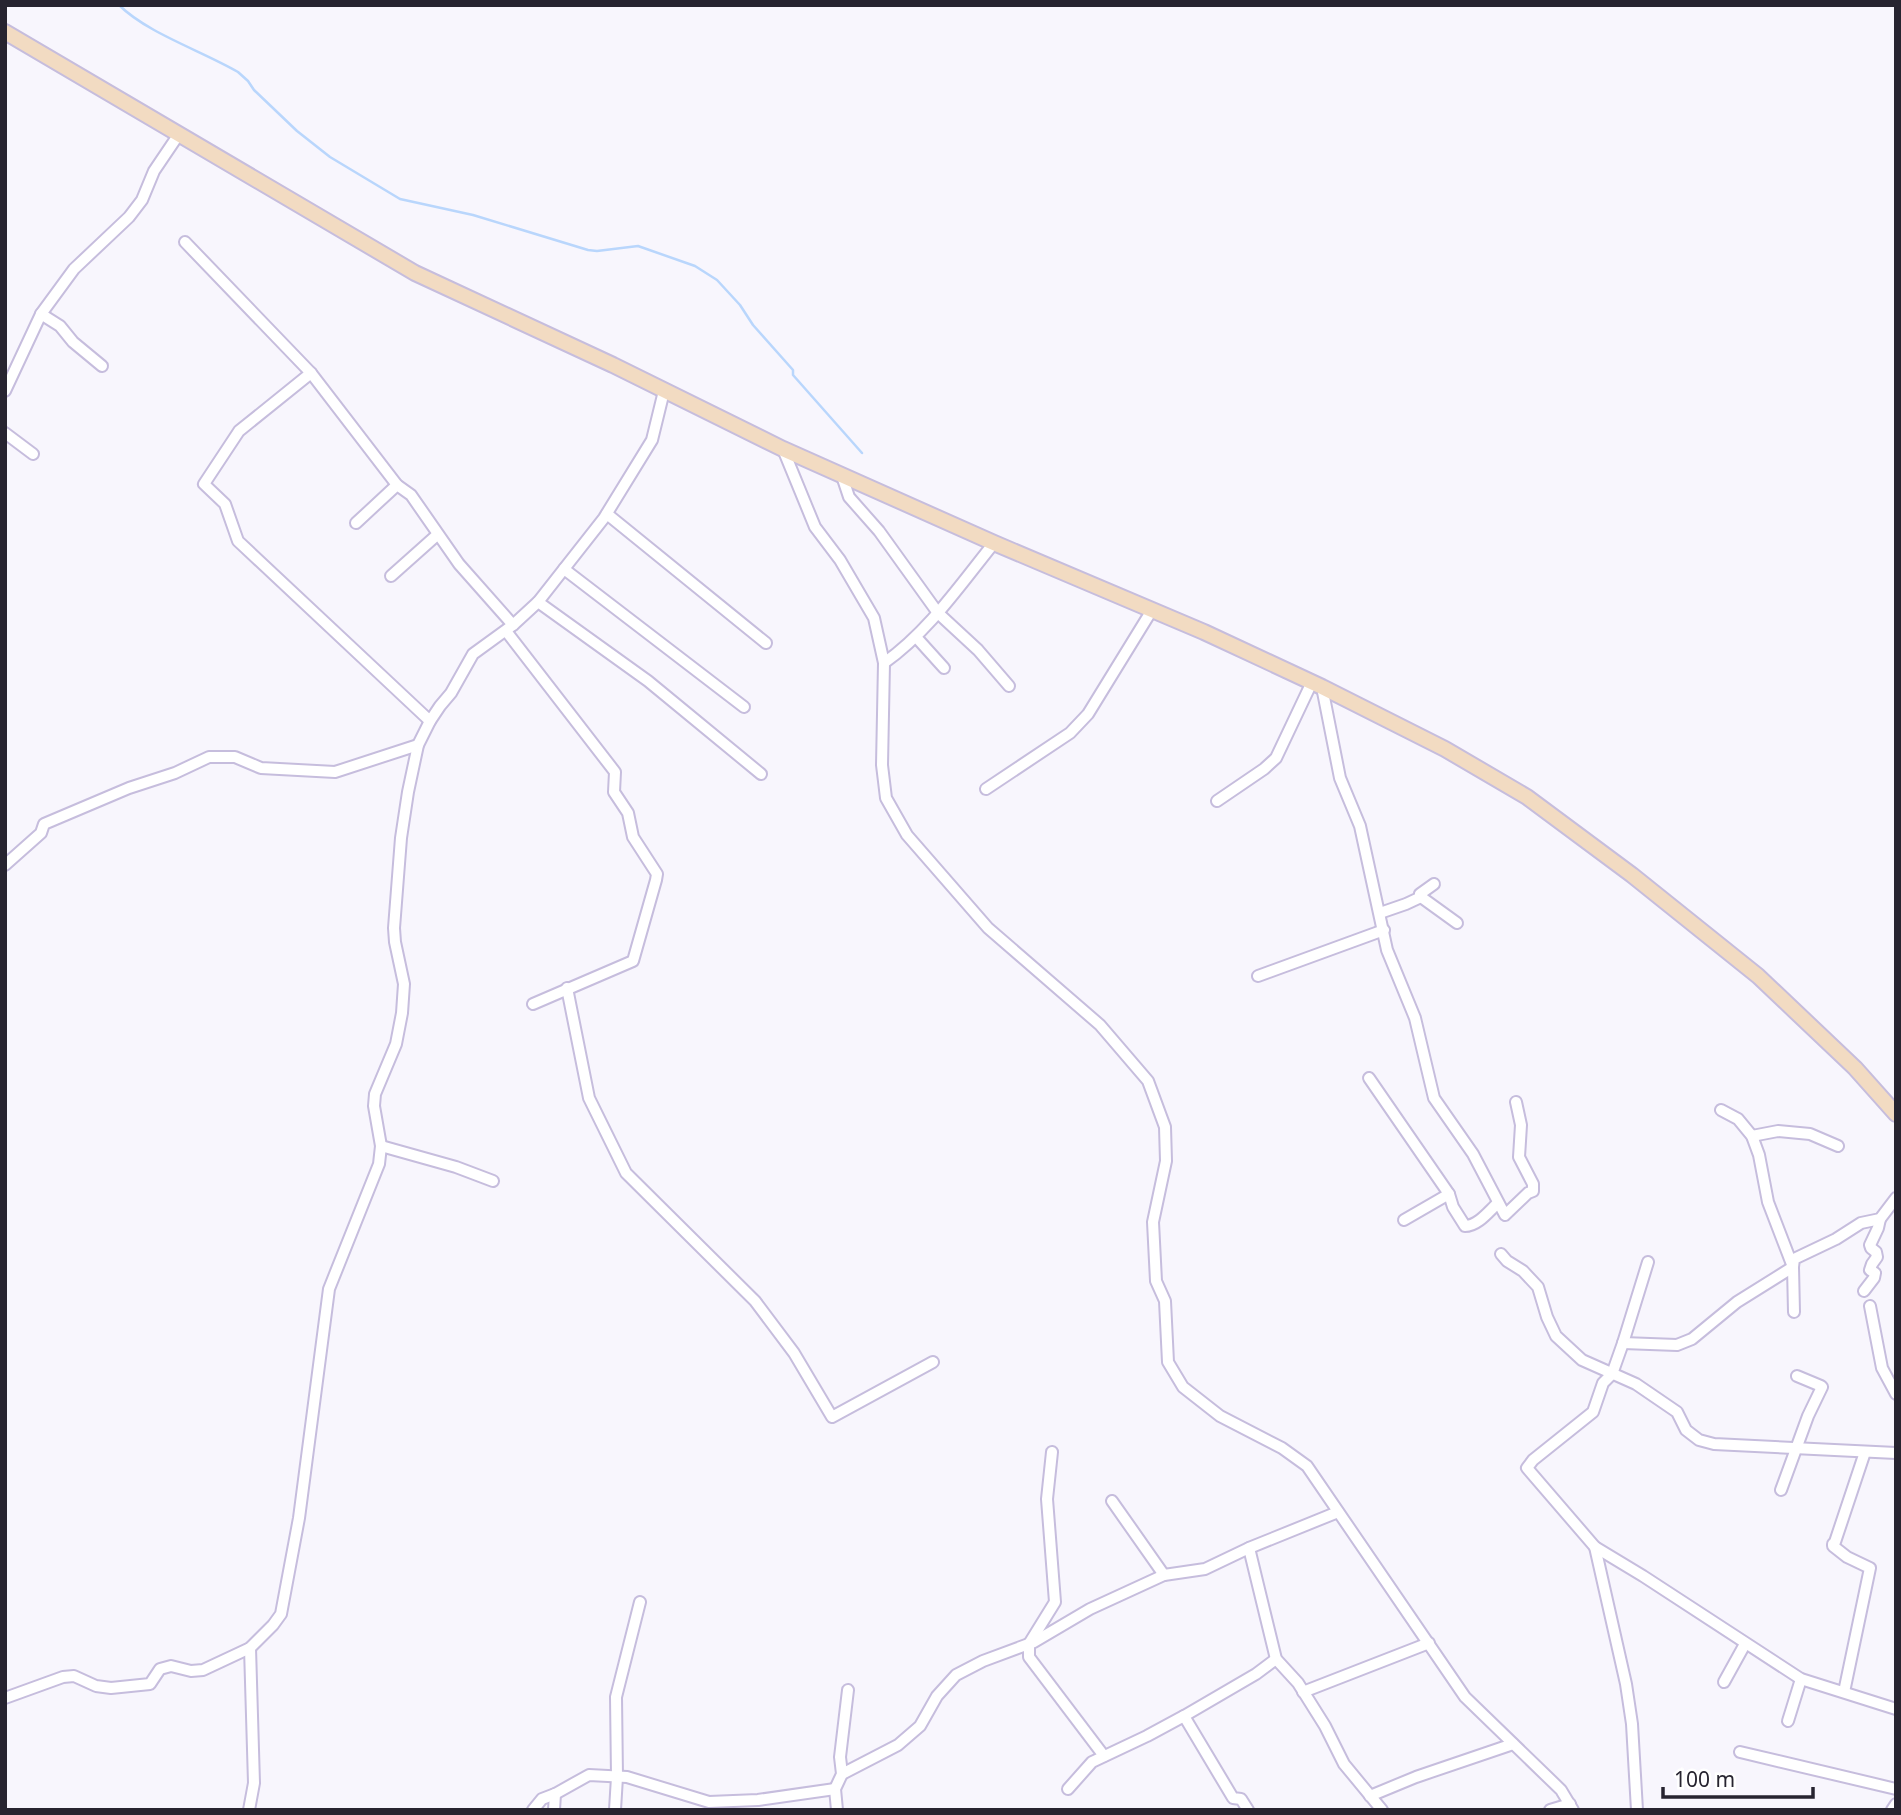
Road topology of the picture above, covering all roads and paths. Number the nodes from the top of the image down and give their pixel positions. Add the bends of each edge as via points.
1 (5, 32) edge
2 (179, 134) junction
3 (186, 242) dead end
4 (41, 314) junction
5 (102, 366) dead end
6 (311, 373) junction
7 (5, 391) edge
8 (663, 391) junction
9 (5, 433) edge
10 (783, 449) junction
11 (33, 454) dead end
12 (842, 476) junction
13 (397, 485) junction
14 (607, 514) junction
15 (356, 523) dead end
16 (437, 535) junction
17 (994, 543) junction
18 (564, 569) junction
19 (391, 576) dead end
20 (538, 602) junction
21 (1152, 610) junction
22 (938, 613) junction
23 (509, 628) junction
24 (916, 636) junction
25 (766, 643) dead end
26 (884, 663) junction
27 (944, 668) dead end
28 (1317, 685) junction
29 (1009, 686) dead end
30 (744, 707) dead end
31 (430, 722) junction
32 (418, 745) junction
33 (761, 774) dead end
34 (986, 789) dead end
35 (1217, 801) dead end
36 (5, 864) edge
37 (1434, 884) dead end
38 (1421, 897) junction
39 (1380, 913) junction
40 (1457, 923) dead end
41 (1384, 930) junction
42 (1258, 976) dead end
43 (567, 988) junction
44 (533, 1004) dead end
45 (1369, 1078) dead end
46 (1516, 1102) dead end
47 (1721, 1110) dead end
48 (1896, 1114) edge
49 (1752, 1136) junction
50 (381, 1146) junction
51 (1838, 1146) dead end
52 (493, 1181) dead end
53 (1449, 1195) junction
54 (1896, 1198) edge
55 (1498, 1203) junction
56 (1881, 1219) junction
57 (1404, 1220) dead end
58 (1501, 1254) dead end
59 (1648, 1262) dead end
60 (1793, 1267) junction
61 (1864, 1291) dead end
62 (1870, 1306) dead end
63 (1794, 1312) dead end
64 (1623, 1343) junction
65 (933, 1362) dead end
66 (1612, 1374) junction
67 (1797, 1377) dead end
68 (1896, 1394) edge
69 (1797, 1449) junction
70 (1052, 1452) dead end
71 (1865, 1452) junction
72 (1896, 1453) edge
73 (1782, 1490) dead end
74 (1112, 1501) dead end
75 (1338, 1512) junction
76 (1595, 1547) junction
77 (1248, 1548) junction
78 (1164, 1575) junction
79 (640, 1602) dead end
80 (1429, 1643) junction
81 (1029, 1644) junction
82 (1745, 1644) junction
83 (250, 1648) junction
84 (1276, 1659) junction
85 (1801, 1679) junction
86 (1724, 1682) dead end
87 (848, 1690) dead end
88 (1303, 1692) junction
89 (1843, 1692) junction
90 (5, 1698) edge
91 (1896, 1709) edge
92 (1184, 1716) junction
93 (1788, 1721) dead end
94 (1513, 1744) junction
95 (1740, 1752) dead end
96 (1104, 1756) junction
97 (842, 1774) junction
98 (617, 1777) junction
99 (835, 1789) junction
100 (1068, 1789) dead end
101 (1896, 1789) edge
102 (555, 1794) junction
103 (1370, 1796) junction
104 (780, 1797) junction
105 (1896, 1804) edge
106 (708, 1806) edge
107 (1572, 1807) edge
108 (249, 1810) edge
109 (533, 1810) edge
110 (554, 1810) edge
111 (615, 1810) edge
112 (780, 1810) edge
113 (837, 1810) edge
114 (1248, 1810) edge
115 (1382, 1810) edge
116 (1550, 1810) edge
117 (1637, 1810) edge
118 (1892, 1810) edge

1 - 2 main road
2 - 4 street via 129,217 74,269
2 - 8 main road via 415,273
3 - 6 street
4 - 5 street
4 - 7 street
6 - 13 street
6 - 31 street via 239,431 204,484 225,504 238,541
8 - 10 main road
8 - 14 street via 652,440
9 - 11 street
10 - 12 main road
10 - 26 street via 815,527 874,618
12 - 17 main road
12 - 22 street via 849,497 880,531
13 - 15 street
13 - 16 street via 411,495
14 - 18 street
14 - 25 street
16 - 19 street
16 - 23 street
17 - 21 main road
17 - 22 street
18 - 20 street
18 - 30 street
20 - 23 street
20 - 33 street via 648,681
21 - 28 main road
21 - 34 street via 1088,714 1070,733
22 - 24 street
22 - 29 street
23 - 31 street via 473,654
23 - 43 street via 615,772 614,792 628,813 633,837 657,874 633,961
24 - 26 street
24 - 27 street
26 - 75 street via 882,765 887,798 907,835 988,928 1100,1026 1148,1081 1165,1126 1166,1161 1153,1222 1156,1281 1165,1301 1168,1362 1183,1387 1220,1416 1307,1466
28 - 35 street via 1276,758
28 - 39 street via 1340,778 1360,826
28 - 48 main road via 1445,749 1527,797 1758,976 1855,1068
31 - 32 street
32 - 36 street via 335,772 261,768 235,757 209,757 44,824 41,833
32 - 50 street via 401,838 394,928 404,984 402,1013 396,1044 375,1094
37 - 38 street
38 - 39 street
38 - 40 street
39 - 41 street
41 - 42 street
41 - 55 street via 1387,950 1415,1018 1434,1098 1473,1154
43 - 44 street
43 - 65 street via 589,1098 626,1173 755,1301 794,1353 832,1418
45 - 53 street
46 - 55 street via 1520,1157 1533,1191 1505,1215
47 - 49 street via 1738,1119
49 - 51 street via 1778,1131 1810,1133
49 - 60 street via 1768,1202
50 - 52 street
50 - 83 street via 379,1164 329,1289 299,1518 281,1614
53 - 55 street via 1469,1227
53 - 57 street
54 - 56 street
56 - 60 street via 1861,1223 1794,1259
56 - 61 street via 1870,1245 1877,1257 1870,1270 1874,1278
58 - 66 street via 1538,1287 1556,1336 1582,1360
59 - 64 street
60 - 63 street
60 - 64 street via 1737,1302 1692,1339 1677,1345
62 - 68 street via 1882,1368
64 - 66 street
66 - 69 street via 1677,1412 1686,1430 1699,1440
66 - 76 street via 1603,1383 1593,1412 1528,1468
67 - 69 street via 1822,1387
69 - 71 street
69 - 73 street
70 - 81 street via 1047,1499 1055,1602
71 - 72 street
71 - 89 street via 1833,1544 1870,1568
74 - 78 street
75 - 77 street
75 - 80 street
76 - 82 street
76 - 117 street via 1626,1684
77 - 78 street via 1205,1569
77 - 84 street
78 - 81 street
79 - 98 street via 617,1697
80 - 88 street
80 - 94 street via 1465,1697
81 - 96 street via 1029,1657 1038,1672
81 - 97 street via 956,1675 920,1726 898,1745
82 - 85 street
82 - 86 street
83 - 90 street via 203,1670 160,1669 150,1684 111,1688 63,1677
83 - 108 street via 254,1783
84 - 88 street
84 - 92 street
85 - 89 street
85 - 93 street
87 - 97 street
88 - 103 street via 1344,1764
89 - 91 street
92 - 96 street
92 - 114 street via 1233,1798 1241,1799
94 - 103 street
94 - 107 street via 1561,1790
95 - 101 street
96 - 100 street via 1091,1762
97 - 99 street
98 - 102 street via 589,1775
98 - 106 street
98 - 111 street
99 - 104 street
99 - 113 street
102 - 109 street via 542,1799
102 - 110 street
103 - 115 street
104 - 106 street
104 - 112 street
105 - 118 street
107 - 116 street

